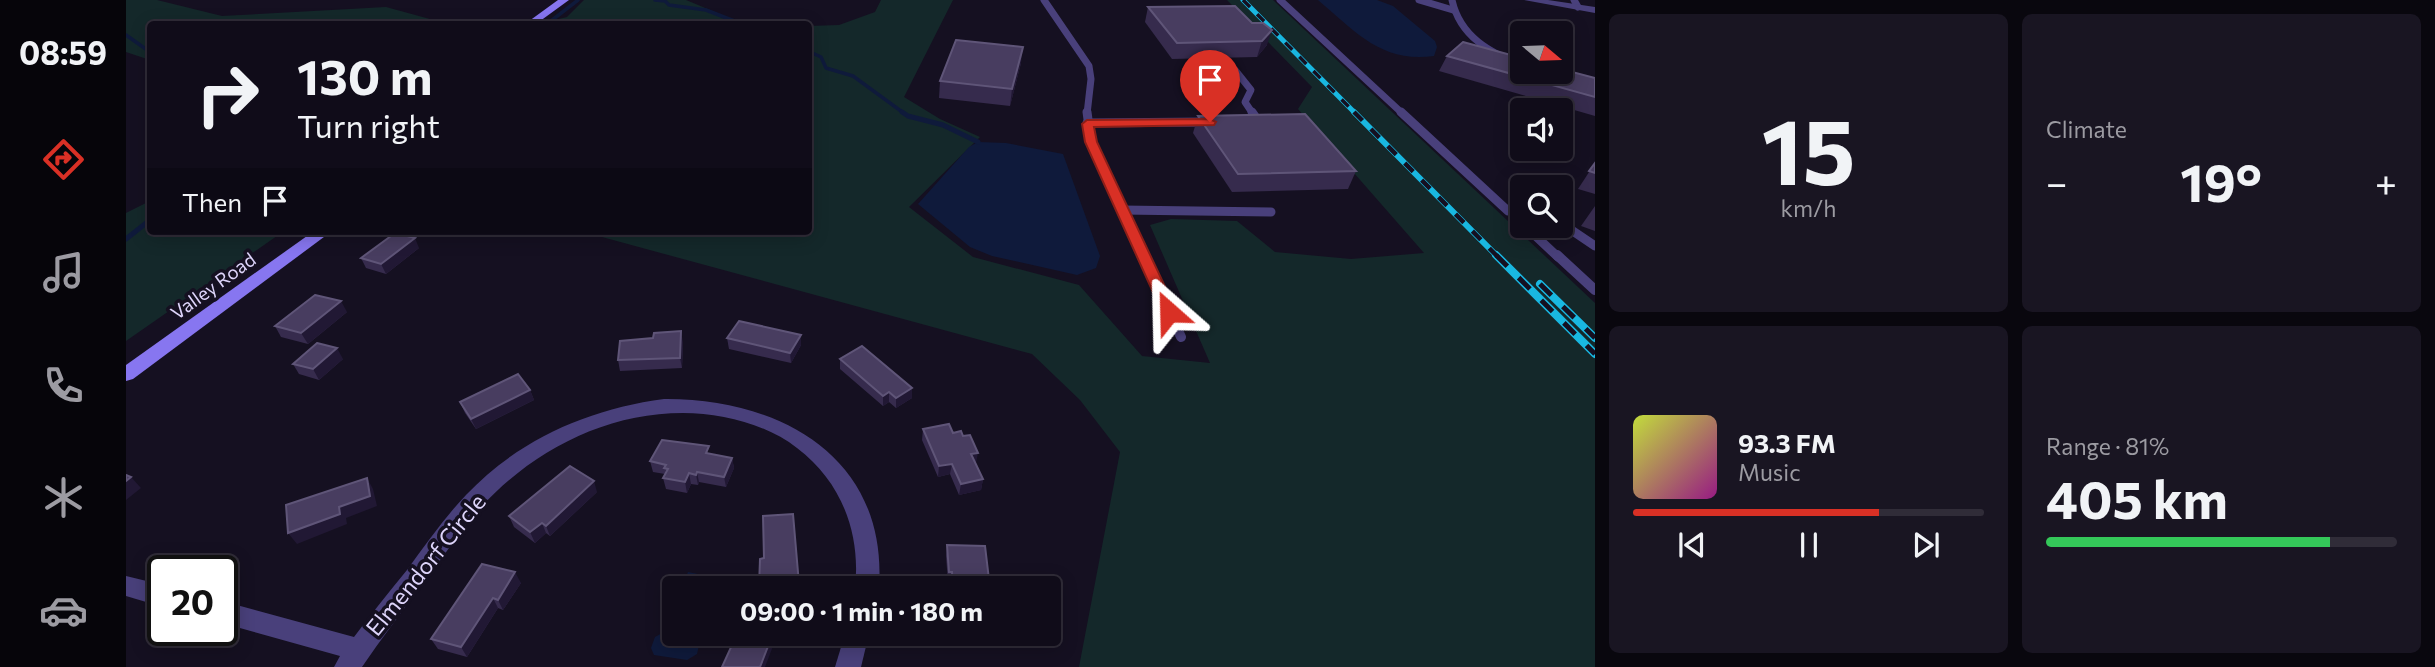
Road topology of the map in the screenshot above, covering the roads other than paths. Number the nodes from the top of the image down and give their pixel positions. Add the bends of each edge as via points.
1 (564, 0) edge
2 (1044, 0) edge
3 (1280, 0) edge
4 (1419, 0) edge
5 (1452, 0) edge
6 (1529, 0) edge
7 (1576, 4) edge
8 (1595, 9) edge
9 (1453, 10) junction
10 (534, 21) edge
11 (1510, 59) edge
12 (1235, 70) dead end
13 (1219, 122) edge
14 (1245, 122) edge
15 (1087, 124) junction
16 (1122, 210) junction
17 (1508, 211) edge
18 (1271, 212) dead end
19 (1573, 231) edge
20 (318, 235) edge
21 (1538, 238) edge
22 (1595, 246) edge
23 (1595, 290) edge
24 (1181, 337) dead end
25 (126, 374) edge
26 (869, 576) edge
27 (126, 586) edge
28 (147, 592) edge
29 (238, 618) edge
30 (854, 646) edge
31 (353, 658) edge
32 (848, 667) edge

1 - 10 street
2 - 15 lane via 1089,66
3 - 17 lane
4 - 9 lane
5 - 9 lane
6 - 7 street
7 - 8 street
9 - 11 lane via 1456,21 1471,36
12 - 14 lane via 1251,90 1245,102 1259,122
13 - 15 lane
15 - 16 lane
16 - 18 lane
16 - 24 lane
19 - 22 lane
20 - 25 street, Valley Road
21 - 23 lane
26 - 31 street, Elmendorf Circle via 868,545 853,500 842,480 794,435 753,416 708,406 633,409 583,425 534,451 499,477 466,510
27 - 28 street
29 - 31 street, Elmendorf Circle
30 - 32 street

